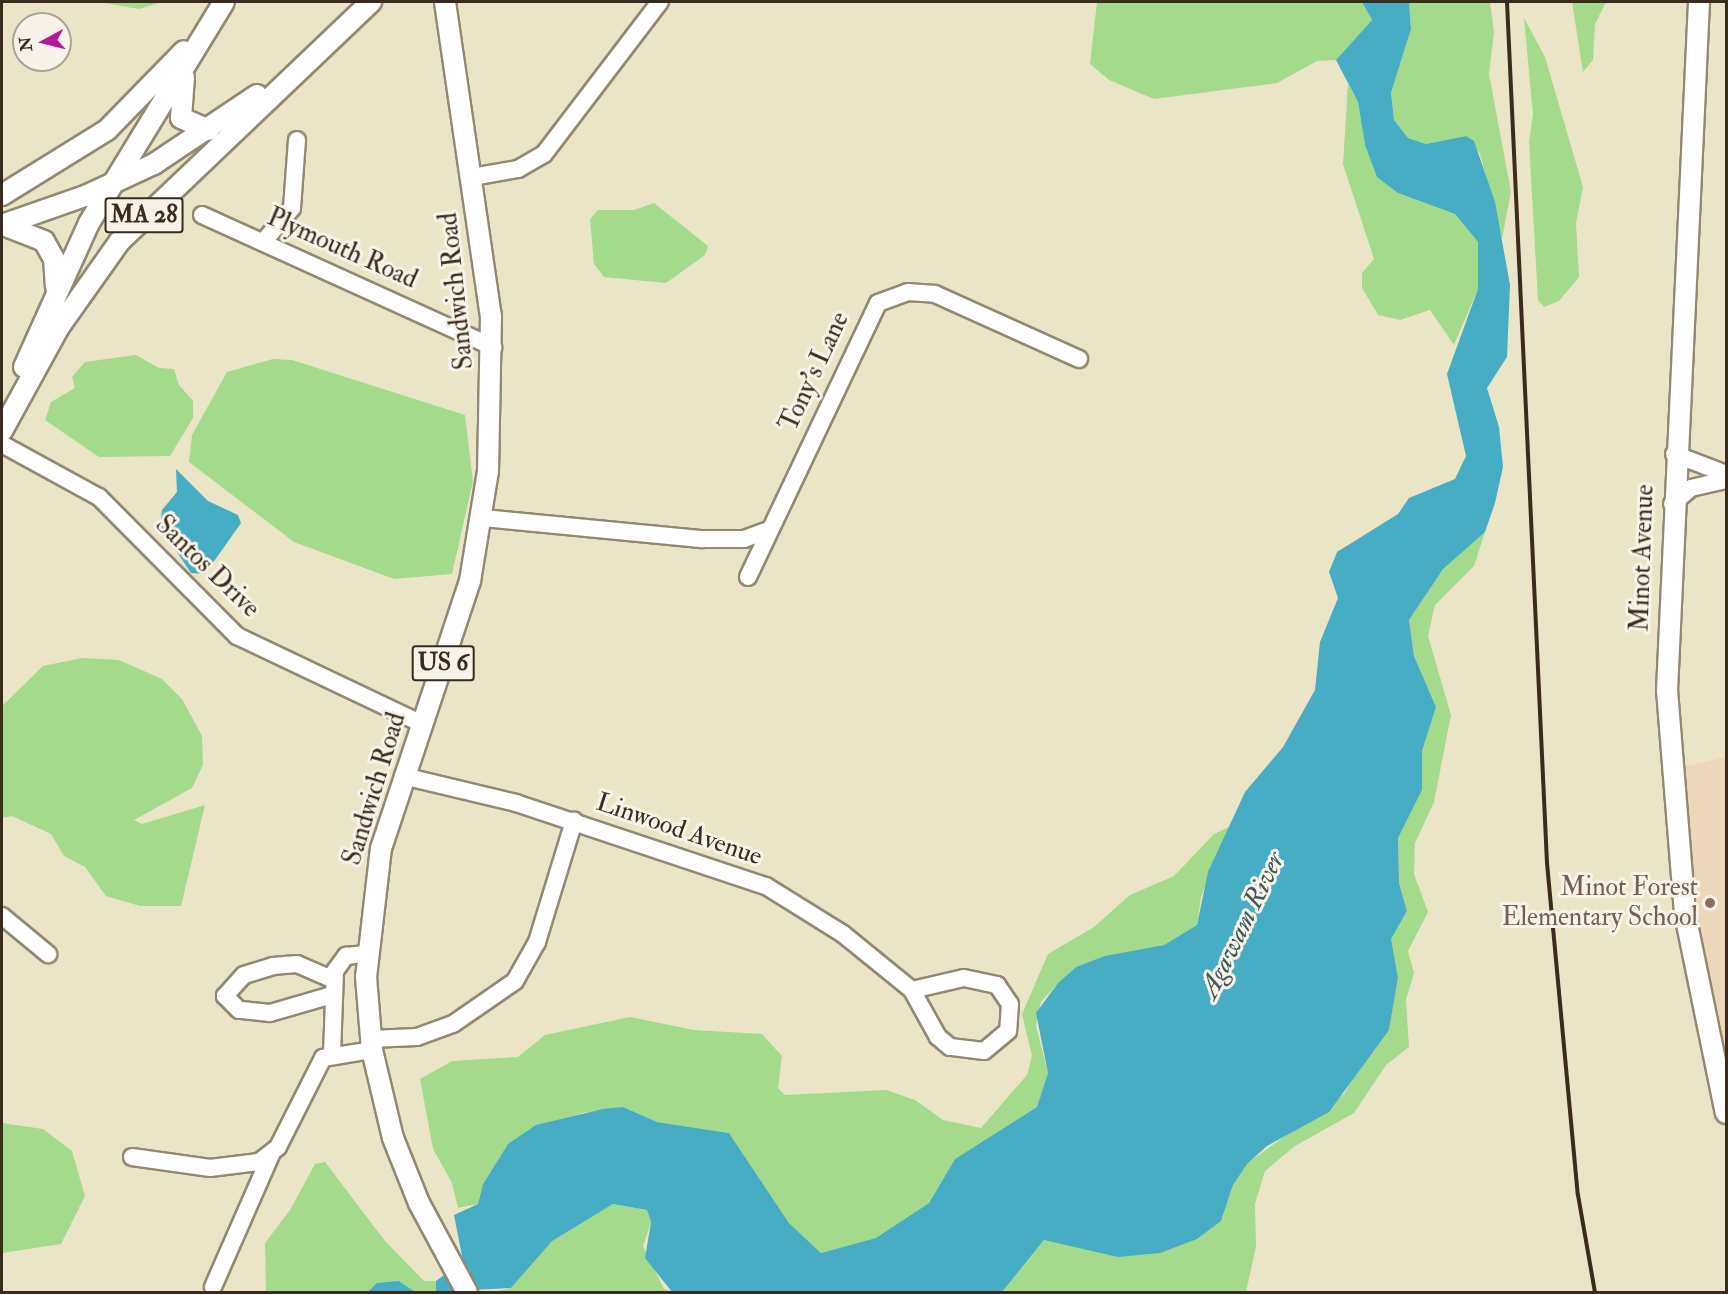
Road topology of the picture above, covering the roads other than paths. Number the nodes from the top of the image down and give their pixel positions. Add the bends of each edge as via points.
1 (371, 2) edge
2 (445, 2) edge
3 (453, 2) edge
4 (660, 2) edge
5 (1699, 2) edge
6 (222, 4) edge
7 (333, 37) junction
8 (454, 40) junction
9 (186, 66) junction
10 (209, 130) junction
11 (297, 140) dead end
12 (472, 177) junction
13 (110, 185) junction
14 (2, 195) edge
15 (202, 214) dead end
16 (2, 225) edge
17 (264, 241) junction
18 (56, 292) junction
19 (493, 346) junction
20 (1079, 359) dead end
21 (2, 424) edge
22 (2, 431) edge
23 (2, 444) edge
24 (1674, 454) junction
25 (1726, 474) edge
26 (1726, 480) edge
27 (1672, 504) junction
28 (483, 518) junction
29 (769, 530) junction
30 (748, 577) dead end
31 (422, 724) junction
32 (403, 776) junction
33 (574, 821) junction
34 (2, 916) edge
35 (48, 954) dead end
36 (366, 954) junction
37 (333, 988) junction
38 (912, 990) junction
39 (371, 1044) junction
40 (332, 1054) junction
41 (1726, 1113) edge
42 (271, 1155) junction
43 (132, 1157) dead end
44 (213, 1287) dead end
45 (467, 1293) edge

1 - 7 main road, MA 28
2 - 8 main road, Sandwich Road / US 6
3 - 8 main road, Sandwich Road / US 6
4 - 12 street via 544,154 518,169
5 - 24 main road, Minot Avenue
6 - 9 main road, MA 28
6 - 14 main road via 154,85 107,130
7 - 10 main road
7 - 22 main road, MA 28 via 120,241 59,327
8 - 12 main road, Sandwich Road / US 6
9 - 10 main road via 179,112 186,122
9 - 13 main road, MA 28
10 - 13 main road
11 - 17 street via 292,208
12 - 19 main road, Sandwich Road / US 6
13 - 16 main road
13 - 18 main road, MA 28
15 - 17 street, Plymouth Road
16 - 18 main road via 44,241 55,265
17 - 19 street, Plymouth Road
18 - 21 main road, MA 28
19 - 28 main road, Sandwich Road / US 6
20 - 29 street, Tony's Lane via 935,294 908,292 884,300 865,322
23 - 31 street, Santos Drive via 99,497 237,636
24 - 25 street
24 - 27 main road, Minot Avenue
26 - 27 street via 1691,488
27 - 41 main road, Minot Avenue via 1666,652 1672,805 1693,961
28 - 29 street via 717,539 751,538
28 - 31 main road, Sandwich Road / US 6 via 470,581
29 - 30 street, Tony's Lane
31 - 32 main road, Sandwich Road / US 6
32 - 33 street, Linwood Avenue via 471,790
32 - 36 main road, Sandwich Road / US 6 via 377,866
33 - 38 street, Linwood Avenue via 778,892
33 - 39 street via 537,942 515,981 474,1013 442,1028 417,1037
34 - 35 street
36 - 37 street via 341,960
36 - 39 main road, Sandwich Road / US 6
37 - 37 street via 270,1013 239,1010 225,996 244,975 297,964
37 - 40 street
38 - 38 street, Linwood Avenue via 938,1037 950,1047 984,1051 1008,1031 1007,996 991,982 964,978
39 - 40 street
39 - 45 main road, Sandwich Road / US 6 via 405,1171
40 - 42 street via 319,1063
42 - 43 street via 252,1165 223,1168
42 - 44 street

